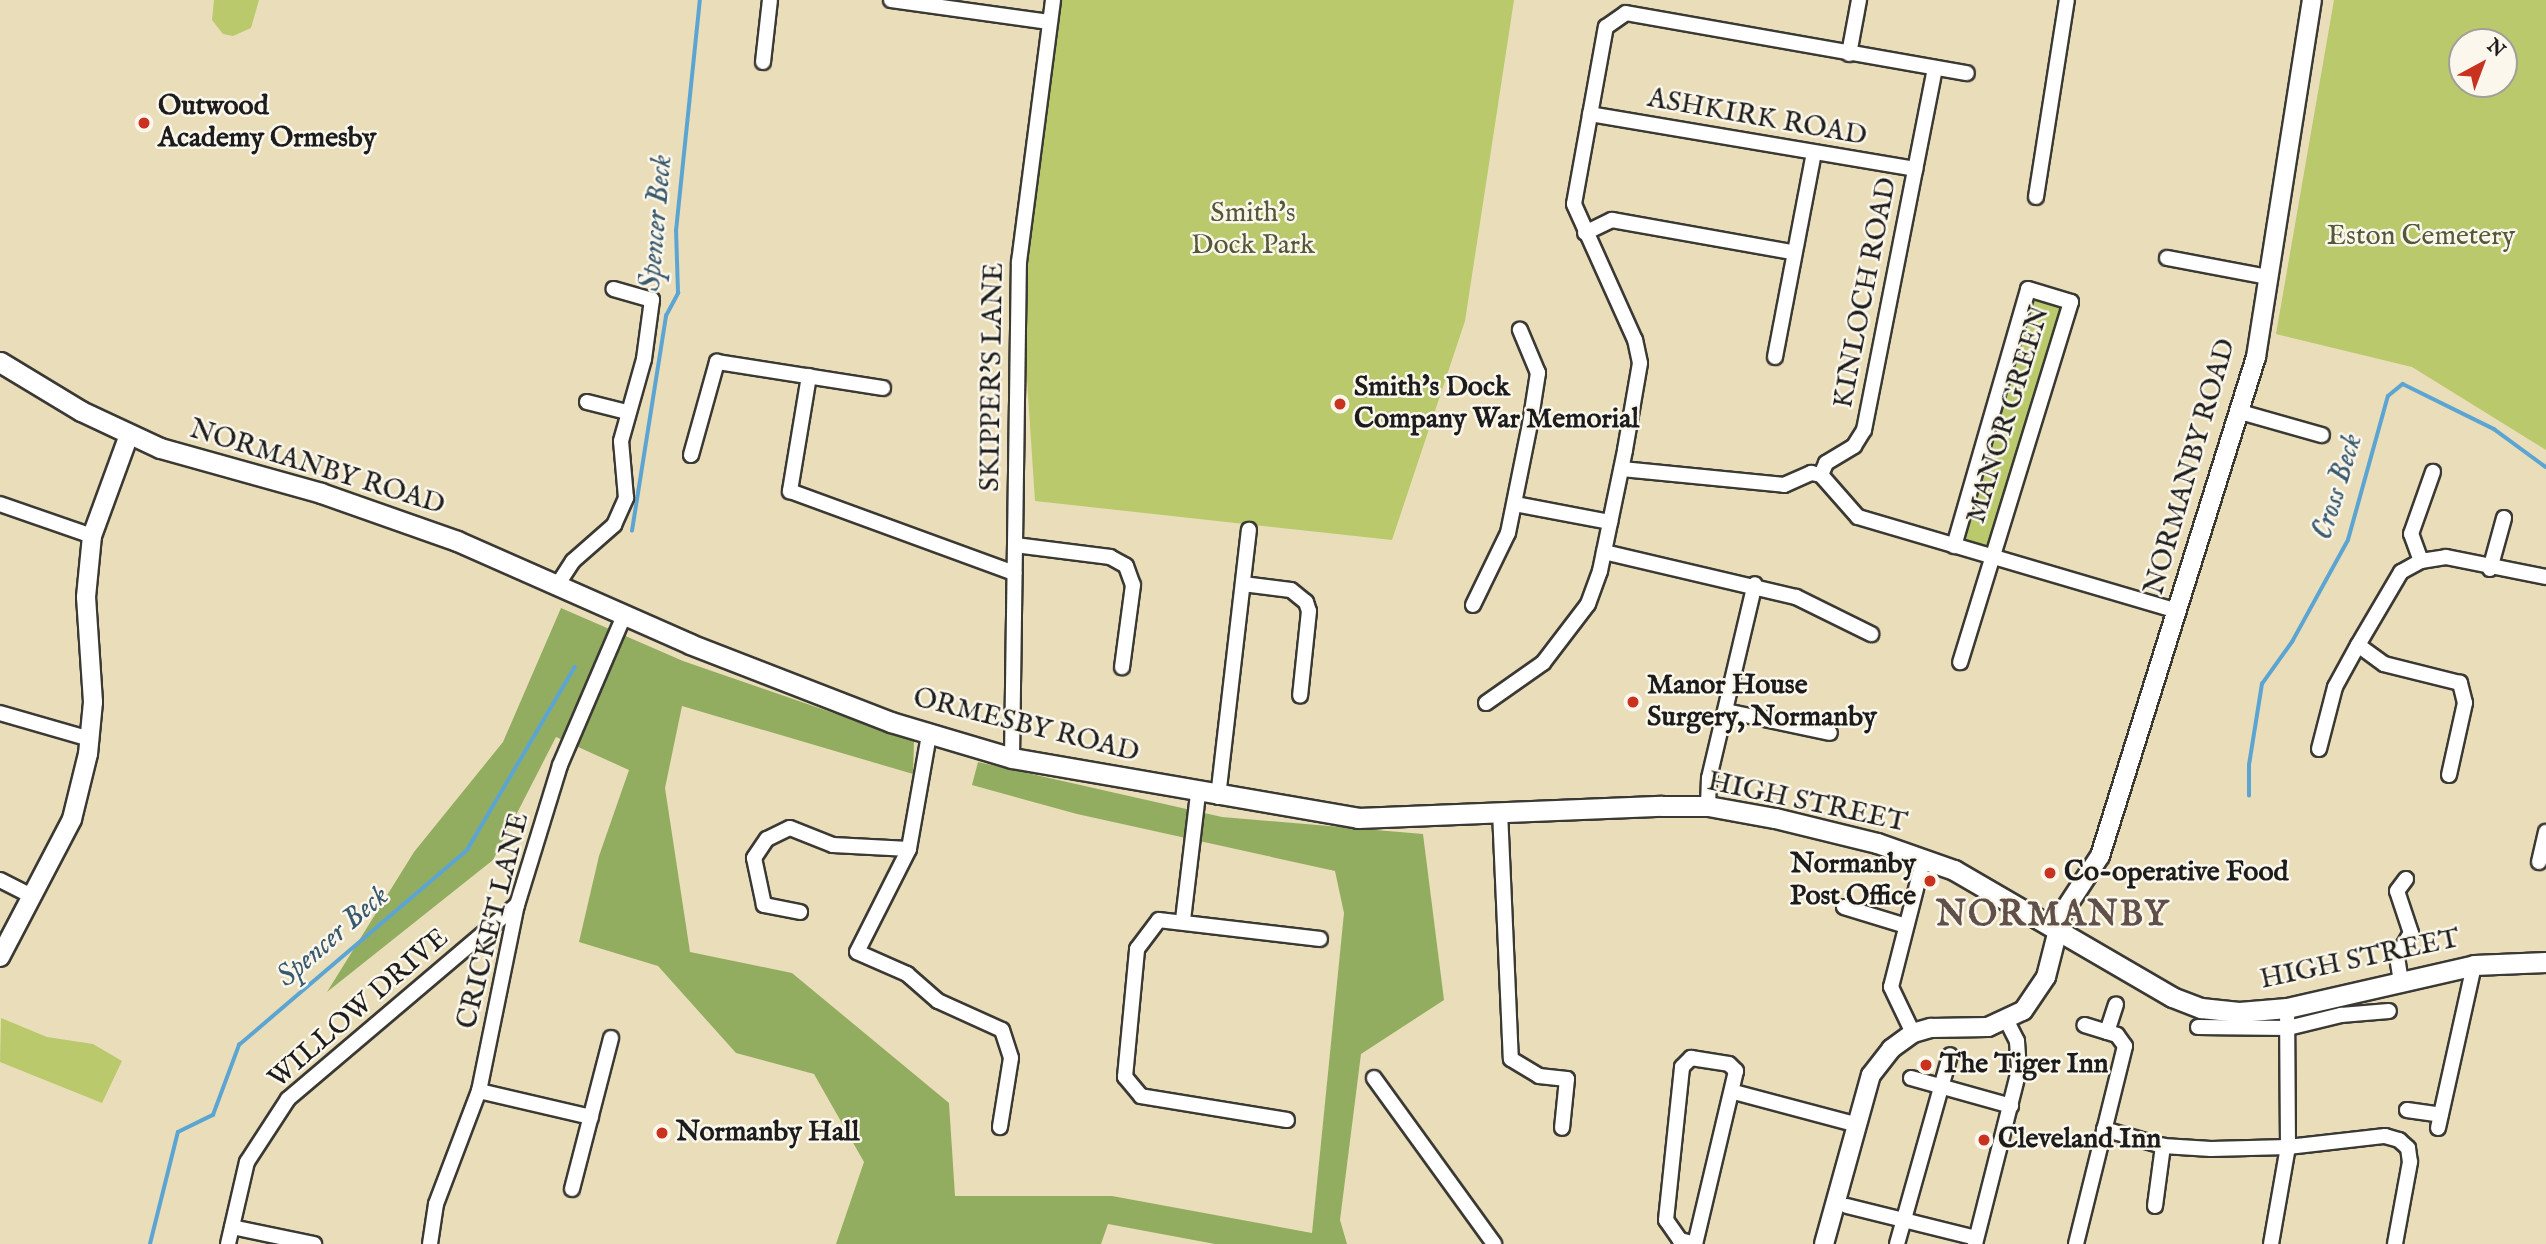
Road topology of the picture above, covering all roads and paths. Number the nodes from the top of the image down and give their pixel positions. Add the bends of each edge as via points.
1 (770, 0) edge
2 (891, 0) edge
3 (1053, 0) edge
4 (1859, 0) edge
5 (2067, 0) edge
6 (2312, 0) edge
7 (913, 1) edge
8 (1049, 22) junction
9 (1849, 54) junction
10 (763, 62) dead end
11 (1935, 68) junction
12 (1967, 73) dead end
13 (1590, 114) junction
14 (1814, 153) junction
15 (1915, 169) junction
16 (2036, 197) dead end
17 (1585, 233) junction
18 (1792, 252) junction
19 (2167, 258) dead end
20 (2268, 277) junction
21 (614, 289) dead end
22 (1520, 330) dead end
23 (1774, 357) dead end
24 (0, 362) edge
25 (809, 376) junction
26 (883, 388) dead end
27 (587, 402) dead end
28 (2240, 411) junction
29 (627, 412) junction
30 (129, 435) junction
31 (2322, 435) dead end
32 (691, 454) dead end
33 (1622, 469) junction
34 (2432, 472) dead end
35 (1821, 475) junction
36 (0, 504) edge
37 (1515, 504) junction
38 (2504, 518) dead end
39 (1610, 522) junction
40 (1249, 530) dead end
41 (92, 536) junction
42 (1015, 545) junction
43 (1954, 545) junction
44 (1604, 552) junction
45 (1992, 557) junction
46 (2421, 561) junction
47 (2490, 569) junction
48 (1014, 573) junction
49 (2546, 577) edge
50 (558, 584) junction
51 (1243, 584) junction
52 (1755, 584) junction
53 (1473, 605) dead end
54 (2178, 611) junction
55 (624, 616) junction
56 (1871, 634) dead end
57 (2358, 645) junction
58 (1960, 662) dead end
59 (1122, 667) dead end
60 (1300, 696) dead end
61 (1486, 703) dead end
62 (1726, 710) junction
63 (0, 713) edge
64 (1830, 733) dead end
65 (929, 735) junction
66 (90, 739) junction
67 (2319, 749) dead end
68 (1012, 758) junction
69 (2449, 775) dead end
70 (1198, 794) junction
71 (1218, 797) junction
72 (1708, 806) junction
73 (1500, 811) junction
74 (1390, 819) joint
75 (2546, 832) edge
76 (908, 849) junction
77 (1924, 858) junction
78 (2539, 862) dead end
79 (2406, 879) dead end
80 (0, 880) edge
81 (32, 896) junction
82 (517, 905) junction
83 (1844, 907) dead end
84 (800, 912) dead end
85 (1182, 920) junction
86 (1906, 926) junction
87 (2057, 930) junction
88 (1320, 939) dead end
89 (0, 957) edge
90 (2546, 962) edge
91 (2474, 965) junction
92 (2401, 982) junction
93 (2116, 1003) dead end
94 (2287, 1008) junction
95 (2389, 1012) dead end
96 (2007, 1021) junction
97 (2084, 1025) dead end
98 (2198, 1027) dead end
99 (2288, 1028) junction
100 (1913, 1033) junction
101 (2113, 1034) junction
102 (611, 1038) dead end
103 (1950, 1055) dead end
104 (1910, 1077) dead end
105 (1374, 1078) dead end
106 (1941, 1085) junction
107 (479, 1091) junction
108 (1734, 1093) junction
109 (2011, 1106) junction
110 (2407, 1110) dead end
111 (591, 1117) junction
112 (1287, 1120) dead end
113 (1854, 1124) junction
114 (1000, 1126) dead end
115 (1562, 1128) dead end
116 (2104, 1129) junction
117 (2164, 1146) junction
118 (2288, 1147) junction
119 (572, 1189) dead end
120 (1847, 1206) dead end
121 (2155, 1206) dead end
122 (1903, 1220) junction
123 (232, 1227) junction
124 (1976, 1241) edge
125 (228, 1244) edge
126 (314, 1244) edge
127 (430, 1244) edge
128 (1494, 1244) edge
129 (1695, 1244) edge
130 (1824, 1244) edge
131 (1897, 1244) edge
132 (2076, 1244) edge
133 (2270, 1244) edge
134 (2395, 1244) edge

1 - 10 street
2 - 7 street
3 - 8 street, SKIPPER'S LANE
4 - 9 street
5 - 16 street
6 - 20 street, NORMANBY ROAD
7 - 8 street
8 - 42 street, SKIPPER'S LANE via 1019,262
9 - 11 street
9 - 13 street via 1626,13 1606,27
11 - 12 street
11 - 15 street, KINLOCH ROAD
13 - 14 street, ASHKIRK ROAD
13 - 17 street via 1574,204
14 - 15 street, ASHKIRK ROAD
14 - 18 street
15 - 35 street, KINLOCH ROAD via 1864,430 1854,446 1826,463
17 - 18 street via 1612,220
17 - 33 street via 1635,340 1640,363
18 - 23 street
19 - 20 street
20 - 28 street, NORMANBY ROAD via 2256,357
21 - 29 street via 652,300 644,359
22 - 37 street via 1538,373
24 - 30 main road, NORMANBY ROAD
25 - 26 street
25 - 32 street via 717,362
25 - 48 street via 790,491
27 - 29 street
28 - 31 street
28 - 54 street, NORMANBY ROAD
29 - 50 street via 621,441 626,498 614,525 573,561
30 - 41 street
30 - 50 main road, NORMANBY ROAD via 201,463 321,493 457,541
33 - 35 street via 1773,486 1811,473
33 - 39 street
34 - 46 street via 2411,534
35 - 43 street via 1858,517
36 - 41 street
37 - 39 street
37 - 53 street via 1508,533
38 - 47 street
39 - 44 street
40 - 51 street
41 - 66 street via 86,597 93,702
42 - 48 street, SKIPPER'S LANE
42 - 59 street via 1110,557 1126,566 1133,585
43 - 45 street
43 - 45 street, MANOR GREEN via 2028,289 2071,302
44 - 52 street
44 - 61 street via 1588,604 1571,630 1533,672
45 - 54 street
45 - 58 street
46 - 47 street via 2446,557
46 - 57 street via 2401,572
47 - 49 street
48 - 68 street, SKIPPER'S LANE
50 - 55 main road, NORMANBY ROAD
51 - 60 street via 1291,590 1306,602 1309,611
51 - 71 street
52 - 56 street via 1796,597
52 - 62 street
54 - 87 street, NORMANBY ROAD via 2108,837
55 - 65 main road, ORMESBY ROAD
55 - 82 street, CRICKET LANE via 561,765
57 - 67 street via 2335,687
57 - 69 street via 2384,664 2460,683 2465,704
62 - 64 street
62 - 72 street via 1709,778
63 - 66 street
65 - 68 main road, ORMESBY ROAD
65 - 76 street
66 - 81 street via 72,819
68 - 70 main road, ORMESBY ROAD
70 - 71 main road, ORMESBY ROAD
70 - 85 street
71 - 74 main road, ORMESBY ROAD via 1322,814
72 - 73 main road, HIGH STREET
72 - 77 main road, HIGH STREET via 1877,843
73 - 74 main road, HIGH STREET
73 - 115 street via 1511,1059 1539,1076 1567,1079
75 - 78 street
76 - 84 street via 833,845 790,828 767,839 754,858 764,905
76 - 114 street via 857,952 906,974 938,1001 1002,1030 1011,1058
77 - 86 street
77 - 87 main road, HIGH STREET via 1983,885
79 - 92 street via 2398,891 2411,933 2397,956
80 - 81 street
81 - 89 street
82 - 107 street, CRICKET LANE
82 - 123 street, WILLOW DRIVE via 288,1099 247,1162
83 - 86 street
85 - 88 street
85 - 112 street via 1159,920 1137,949 1125,1077 1141,1096
86 - 100 street via 1891,987
87 - 94 main road, HIGH STREET via 2172,997 2201,1008 2239,1012
87 - 96 street, NORMANBY ROAD via 2035,999
90 - 91 main road, HIGH STREET
91 - 92 main road, HIGH STREET
91 - 110 street via 2440,1122
92 - 94 main road, HIGH STREET
93 - 101 street
94 - 99 street
95 - 99 street via 2341,1015
96 - 100 street via 1989,1027 1931,1028
96 - 109 street via 2020,1053
97 - 101 street
98 - 99 street
99 - 118 street
100 - 113 street via 1891,1049 1871,1075
101 - 116 street via 2125,1046
102 - 111 street
103 - 106 street
104 - 106 street
105 - 128 street
106 - 109 street
106 - 122 street
107 - 111 street
107 - 127 street, CRICKET LANE via 436,1204
108 - 113 street
108 - 129 street
108 - 129 street via 1736,1071 1729,1063 1691,1058 1682,1067 1667,1220 1680,1240
109 - 124 street
111 - 119 street
113 - 130 street
116 - 117 street
116 - 132 street
117 - 118 street
117 - 121 street
118 - 133 street
118 - 134 street via 2385,1136 2399,1140 2407,1148 2410,1162
120 - 122 street
122 - 124 street
122 - 131 street
123 - 125 street, WILLOW DRIVE
123 - 126 street

